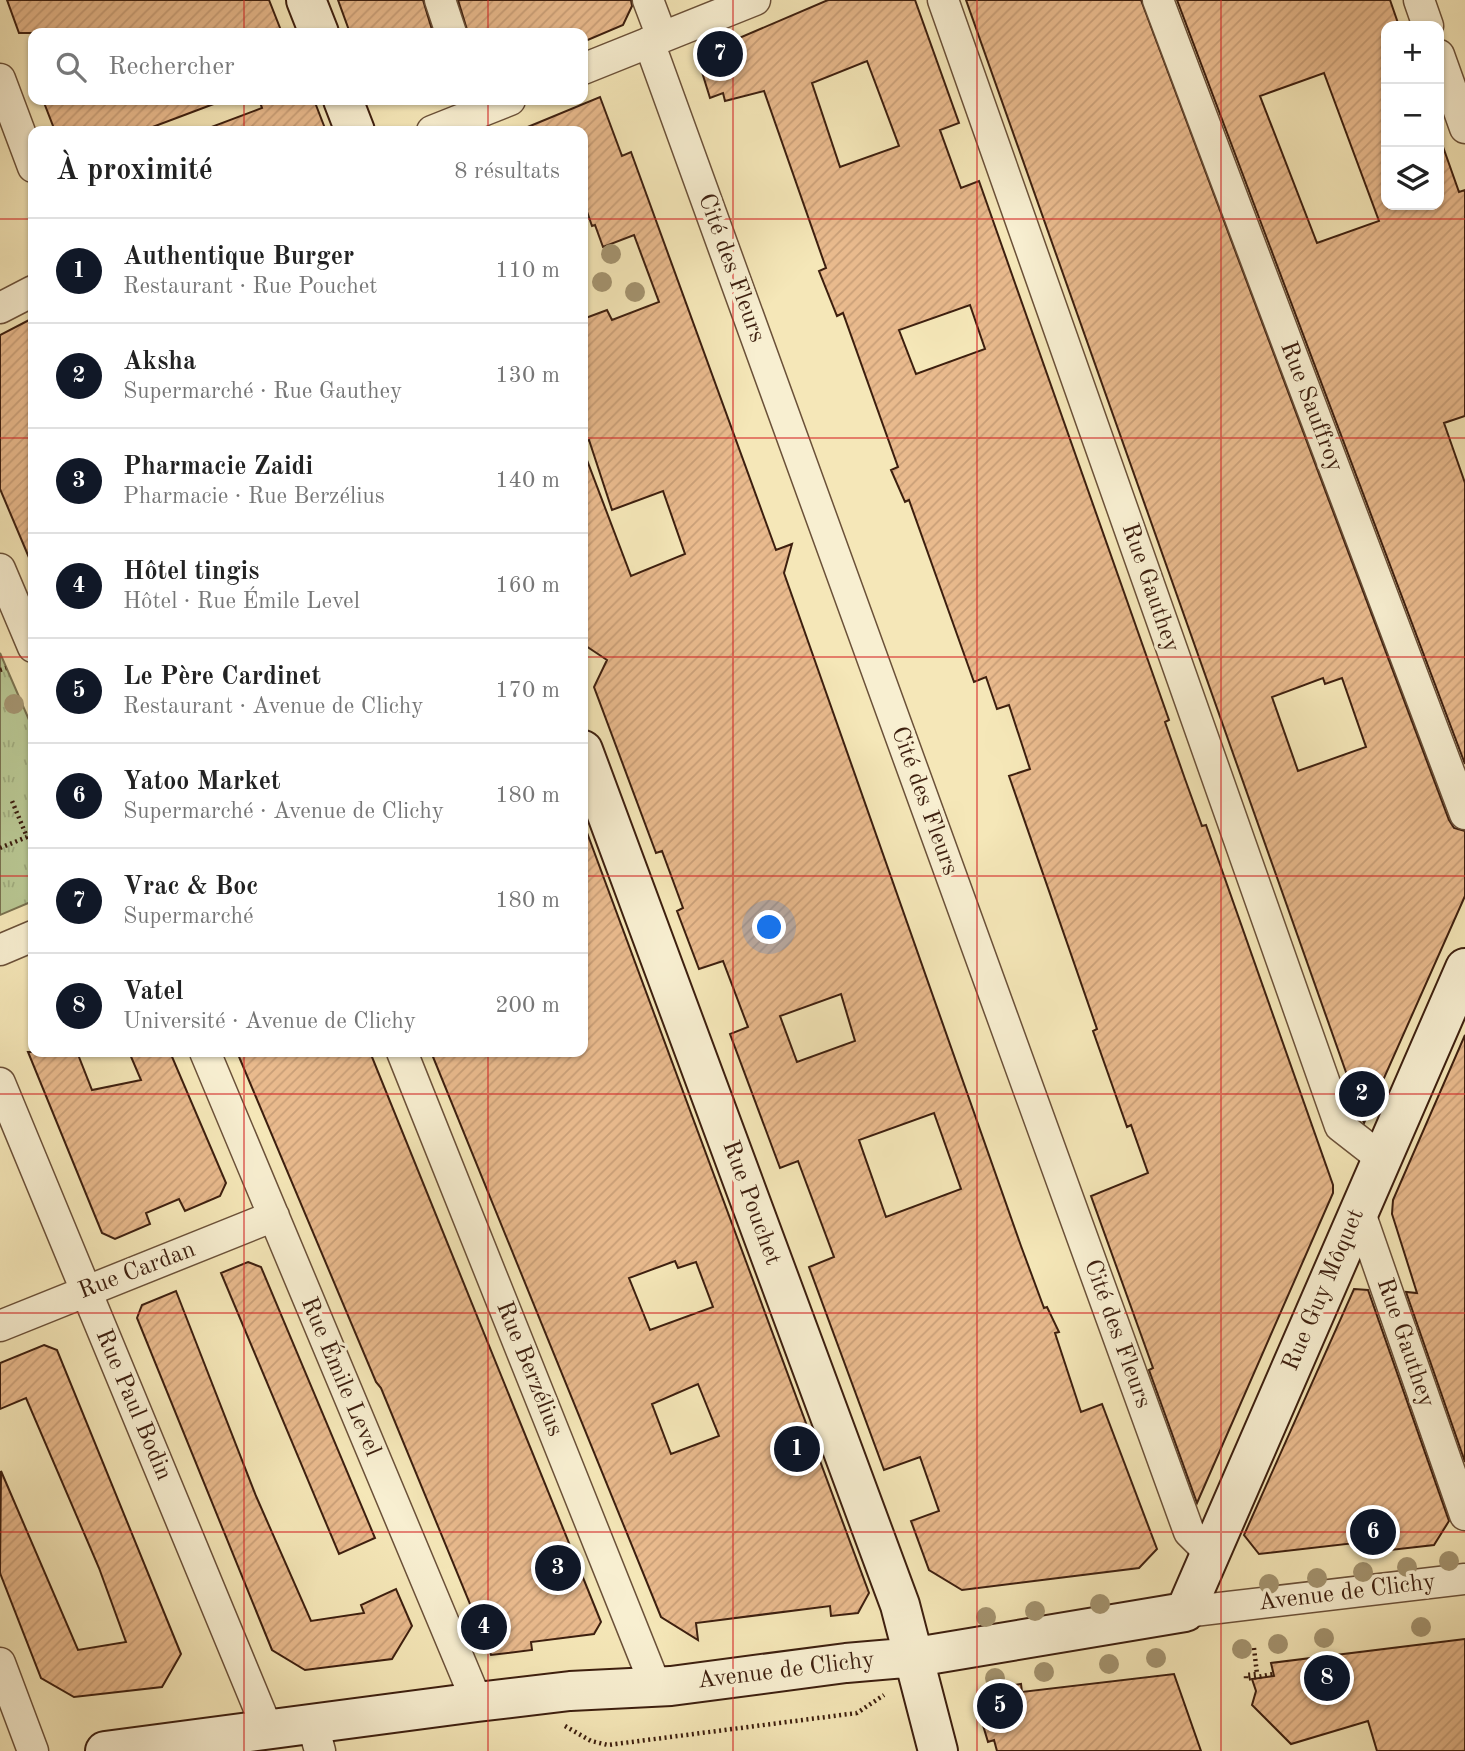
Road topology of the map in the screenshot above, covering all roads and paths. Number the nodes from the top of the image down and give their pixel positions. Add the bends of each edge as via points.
1 (306, 0) edge
2 (440, 0) edge
3 (648, 0) edge
4 (755, 0) edge
5 (943, 0) edge
6 (1158, 0) edge
7 (1419, 0) edge
8 (1427, 21) edge
9 (316, 28) edge
10 (449, 28) edge
11 (655, 39) junction
12 (588, 67) edge
13 (1444, 69) edge
14 (0, 79) edge
15 (345, 105) edge
16 (476, 106) edge
17 (353, 126) edge
18 (441, 126) edge
19 (1465, 128) edge
20 (28, 154) edge
21 (28, 293) edge
22 (0, 308) edge
23 (0, 569) edge
24 (28, 635) edge
25 (6, 668) dead end
26 (0, 670) edge
27 (588, 763) edge
28 (12, 801) dead end
29 (1465, 814) edge
30 (0, 848) edge
31 (28, 938) edge
32 (0, 950) edge
33 (1465, 968) edge
34 (207, 1057) edge
35 (404, 1057) edge
36 (0, 1083) edge
37 (1381, 1158) junction
38 (1359, 1210) junction
39 (274, 1216) junction
40 (87, 1290) junction
41 (0, 1325) edge
42 (1465, 1515) edge
43 (1210, 1553) junction
44 (1465, 1579) edge
45 (1185, 1612) junction
46 (1254, 1648) dead end
47 (916, 1657) junction
48 (0, 1663) edge
49 (1273, 1674) dead end
50 (656, 1687) junction
51 (477, 1702) junction
52 (267, 1728) junction
53 (316, 1736) edge
54 (33, 1751) edge
55 (105, 1751) edge
56 (939, 1751) edge

1 - 9 main road
2 - 10 street
3 - 11 street, Cité des Fleurs
4 - 11 street
5 - 37 street, Rue Gauthey via 1340,1126
6 - 29 street, Rue Sauffroy
7 - 8 street
11 - 12 street
11 - 43 street, Cité des Fleurs via 1189,1532
13 - 19 street
14 - 20 street
15 - 17 main road
16 - 18 street
21 - 22 street
23 - 24 street
25 - 26 path
27 - 47 main road, Rue Pouchet
28 - 30 path via 27,837
31 - 32 street
33 - 37 main road, Rue Guy Môquet
34 - 39 street, Rue Émile Level
35 - 50 street, Rue Berzélius
36 - 40 street, Rue Paul Bodin
37 - 38 main road, Rue Guy Môquet
38 - 42 street, Rue Gauthey
38 - 43 main road, Rue Guy Môquet
39 - 40 street, Rue Cardan
39 - 51 street, Rue Émile Level
40 - 41 street, Rue Cardan
40 - 52 street, Rue Paul Bodin
43 - 45 main road, Rue Guy Môquet
44 - 45 street, Avenue de Clichy
45 - 47 main road, Avenue de Clichy
46 - 49 path via 1257,1674 1246,1675 1246,1679
47 - 50 main road, Avenue de Clichy
47 - 56 main road, Rue Pouchet
48 - 54 street
50 - 51 main road, Avenue de Clichy
51 - 53 main road, Avenue de Clichy
52 - 53 main road, Avenue de Clichy
52 - 55 main road, Avenue de Clichy

